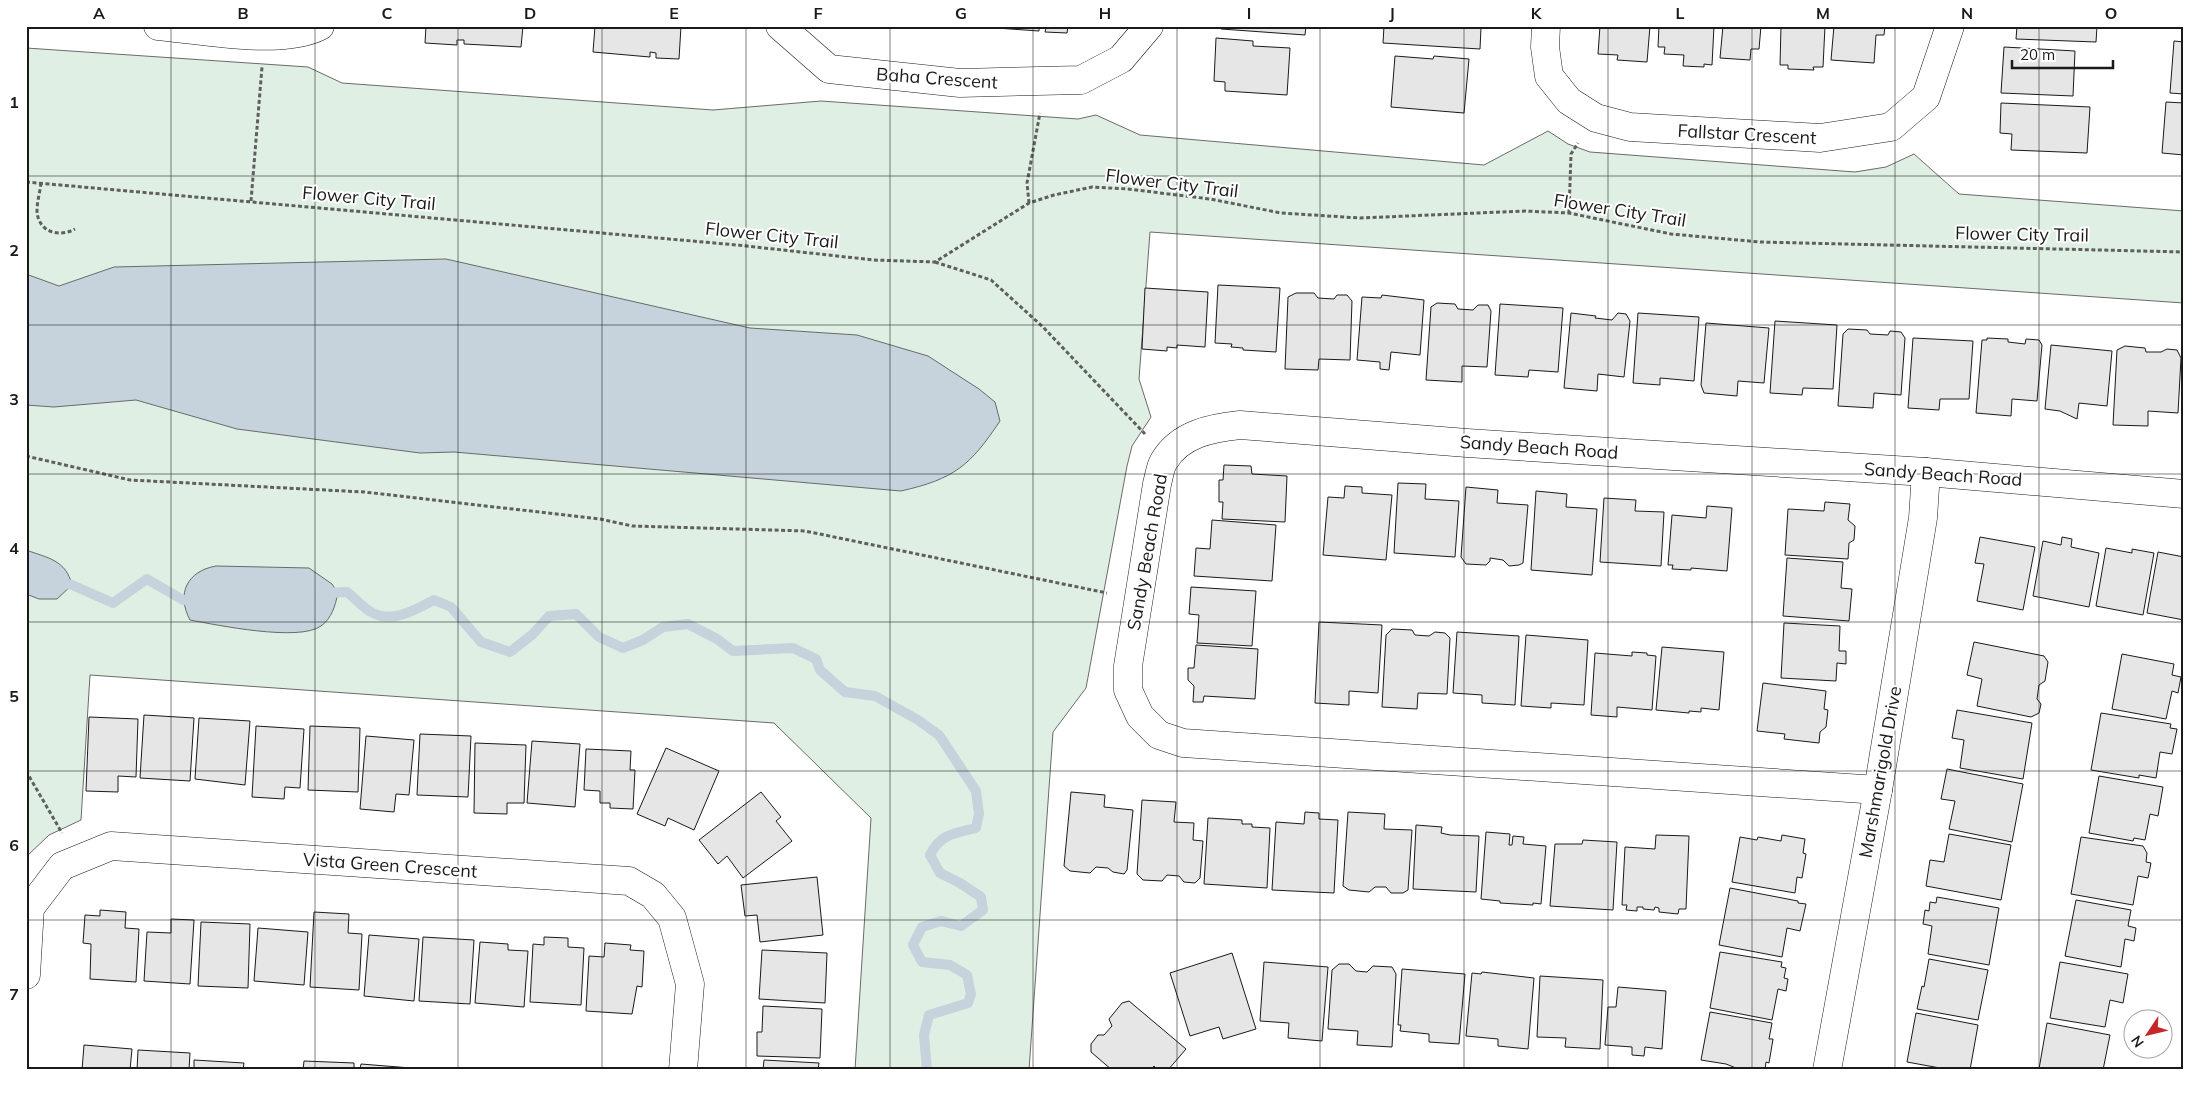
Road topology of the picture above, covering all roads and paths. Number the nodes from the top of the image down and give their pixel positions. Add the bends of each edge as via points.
1 (158, 26) edge
2 (320, 26) edge
3 (780, 26) edge
4 (1149, 26) edge
5 (1546, 26) edge
6 (1950, 26) edge
7 (265, 36) junction
8 (1046, 81) junction
9 (1596, 118) junction
10 (26, 182) edge
11 (41, 183) junction
12 (251, 201) junction
13 (1029, 203) junction
14 (1569, 213) junction
15 (75, 229) dead end
16 (2184, 252) edge
17 (935, 262) junction
18 (1148, 437) dead end
19 (26, 456) edge
20 (1926, 472) junction
21 (2184, 494) edge
22 (1107, 593) dead end
23 (26, 771) edge
24 (1878, 790) junction
25 (78, 860) junction
26 (26, 975) edge
27 (684, 1070) edge
28 (1827, 1070) edge

1 - 7 street
2 - 7 street via 307,33
3 - 8 street, Baha Crescent via 829,69 960,83
4 - 8 street, Baha Crescent via 1121,59 1081,80
5 - 9 street, Fallstar Crescent via 1545,47 1550,76 1569,101
6 - 9 street, Fallstar Crescent via 1926,97 1891,127 1820,138 1630,127
7 - 12 path
8 - 13 path via 1027,183
9 - 14 path via 1571,154
10 - 11 path, Flower City Trail
11 - 12 path, Flower City Trail
11 - 15 path via 37,211 41,225 61,234
12 - 17 path, Flower City Trail via 874,260
13 - 14 path, Flower City Trail via 1092,187 1210,199 1281,212 1360,218 1525,211
13 - 17 path, Flower City Trail
14 - 16 path, Flower City Trail via 1671,234 1760,242
17 - 18 path via 991,280 1043,327
19 - 22 path via 130,480 364,492 600,519 632,526 805,531
20 - 21 street, Sandy Beach Road
20 - 24 street, Marshmarigold Drive via 1923,518
20 - 24 street, Sandy Beach Road via 1240,425 1216,427 1196,433 1178,445 1163,462 1128,666 1128,690 1140,716 1159,734 1183,743
23 - 25 path
24 - 28 street, Marshmarigold Drive
25 - 26 street, Vista Green Crescent via 62,866 30,908
25 - 27 street, Vista Green Crescent via 112,846 629,881 653,894 672,918 690,984

